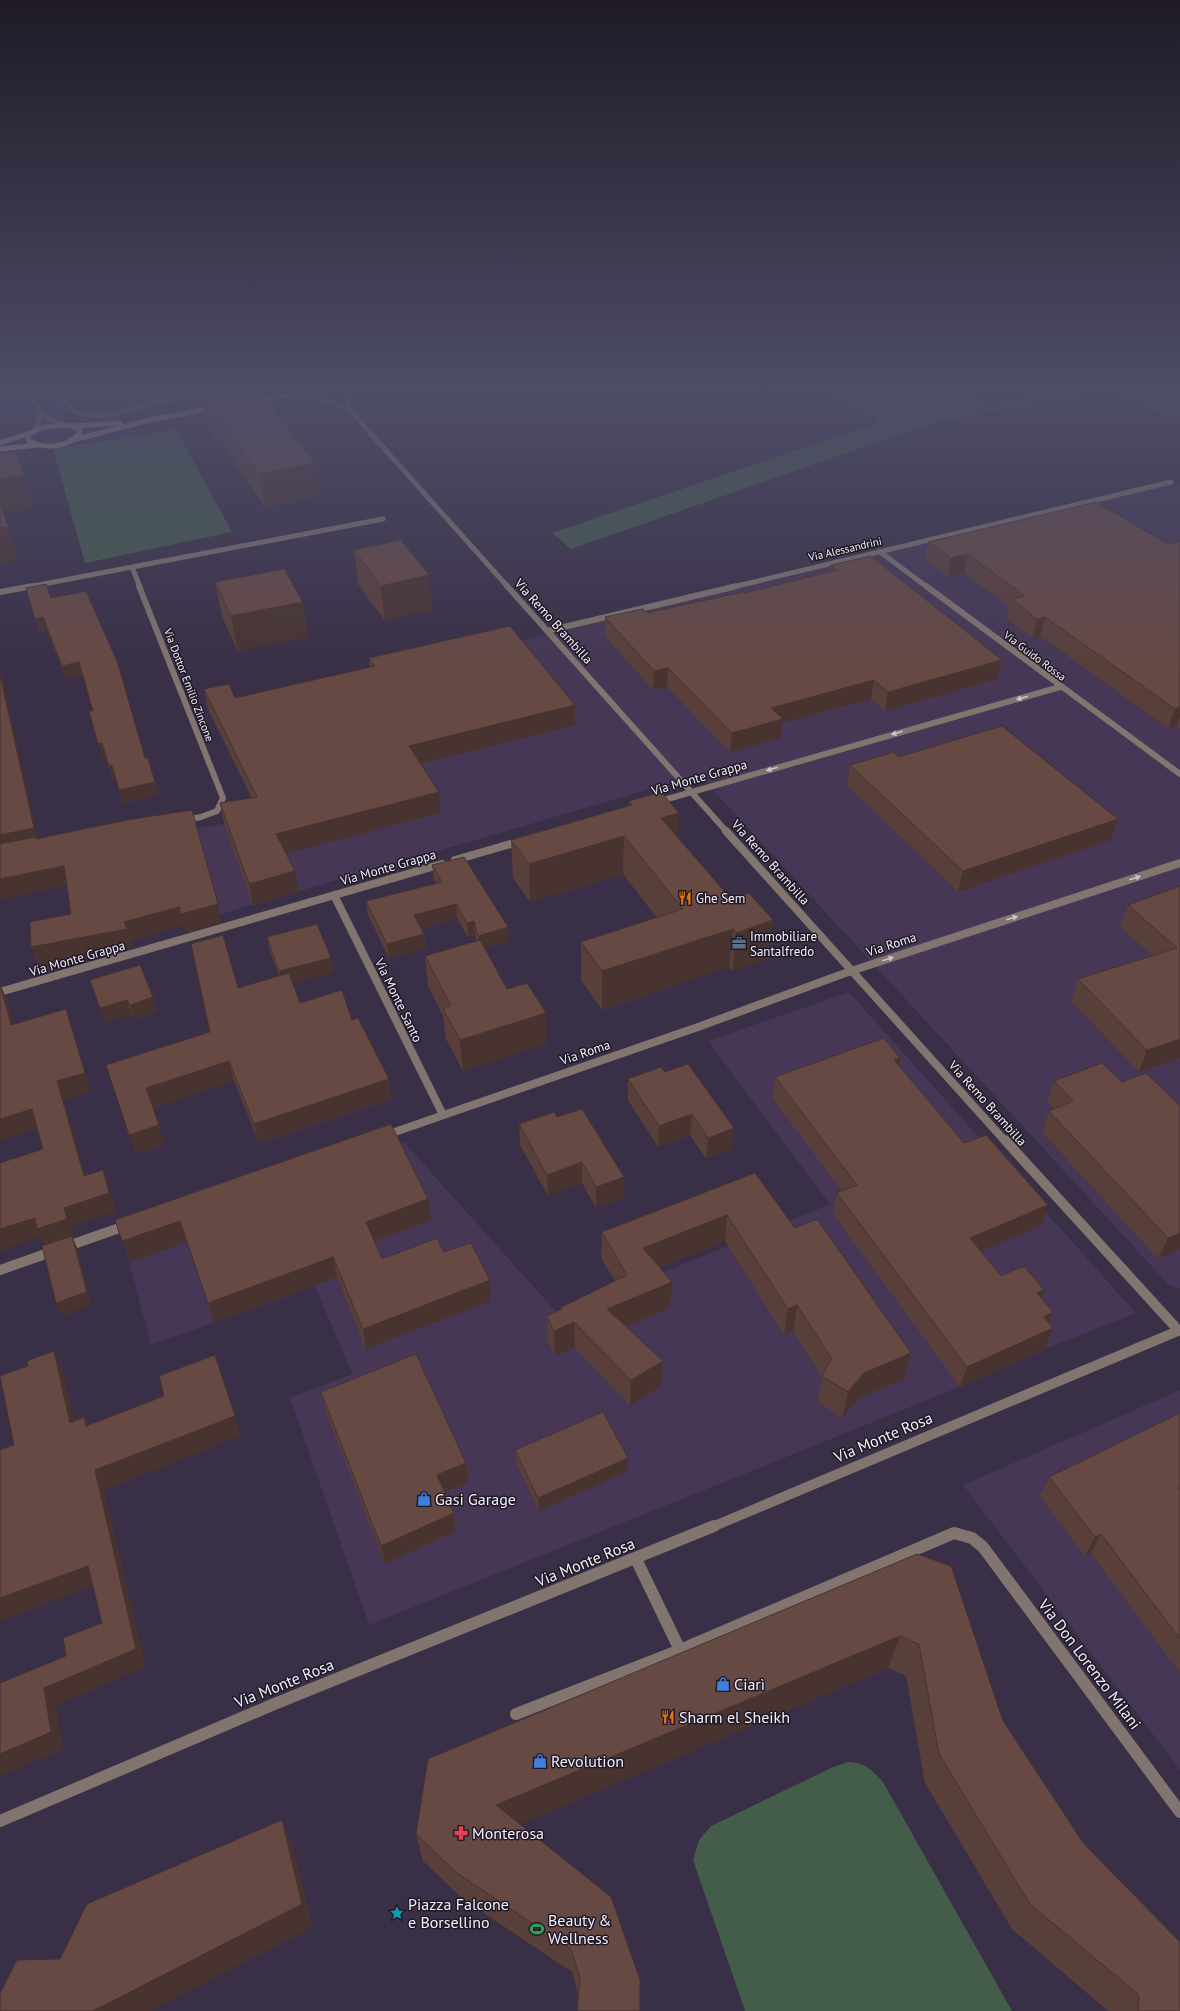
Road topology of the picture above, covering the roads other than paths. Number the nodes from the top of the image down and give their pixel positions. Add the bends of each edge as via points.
1 (416, 484) edge
2 (1163, 484) edge
3 (383, 519) dead end
4 (879, 551) junction
5 (132, 567) junction
6 (0, 592) edge
7 (547, 631) junction
8 (1060, 687) junction
9 (1180, 774) edge
10 (692, 792) junction
11 (647, 805) edge
12 (178, 822) edge
13 (532, 838) edge
14 (1180, 863) edge
15 (334, 895) junction
16 (851, 971) junction
17 (0, 992) edge
18 (443, 1115) junction
19 (374, 1139) edge
20 (135, 1223) edge
21 (0, 1270) edge
22 (1179, 1330) edge
23 (636, 1559) junction
24 (680, 1650) junction
25 (516, 1714) dead end
26 (1180, 1812) edge
27 (0, 1821) edge

1 - 7 street, Via Remo Brambilla
2 - 4 street, Via Alessandrini
3 - 5 street
4 - 7 street, Via Alessandrini
4 - 8 street, Via Guido Rossa
5 - 6 street
5 - 12 street, Via Dottor Emilio Zincone via 223,798 217,811
7 - 10 street, Via Remo Brambilla
8 - 9 street, Via Guido Rossa
8 -> 10 street, Via Monte Grappa
10 - 11 street, Via Monte Grappa
10 - 16 street, Via Remo Brambilla
13 - 15 street, Via Monte Grappa
16 -> 14 street, Via Roma
15 - 17 street, Via Monte Grappa
15 - 18 street, Via Monte Santo
16 - 18 street, Via Roma
16 - 22 street, Via Remo Brambilla
18 - 19 street, Via Roma
20 - 21 street
22 - 23 street, Via Monte Rosa
23 - 24 street
23 - 27 street, Via Monte Rosa via 272,1704
24 - 25 street
24 - 26 street, Via Don Lorenzo Milani via 954,1533 972,1538 983,1547

